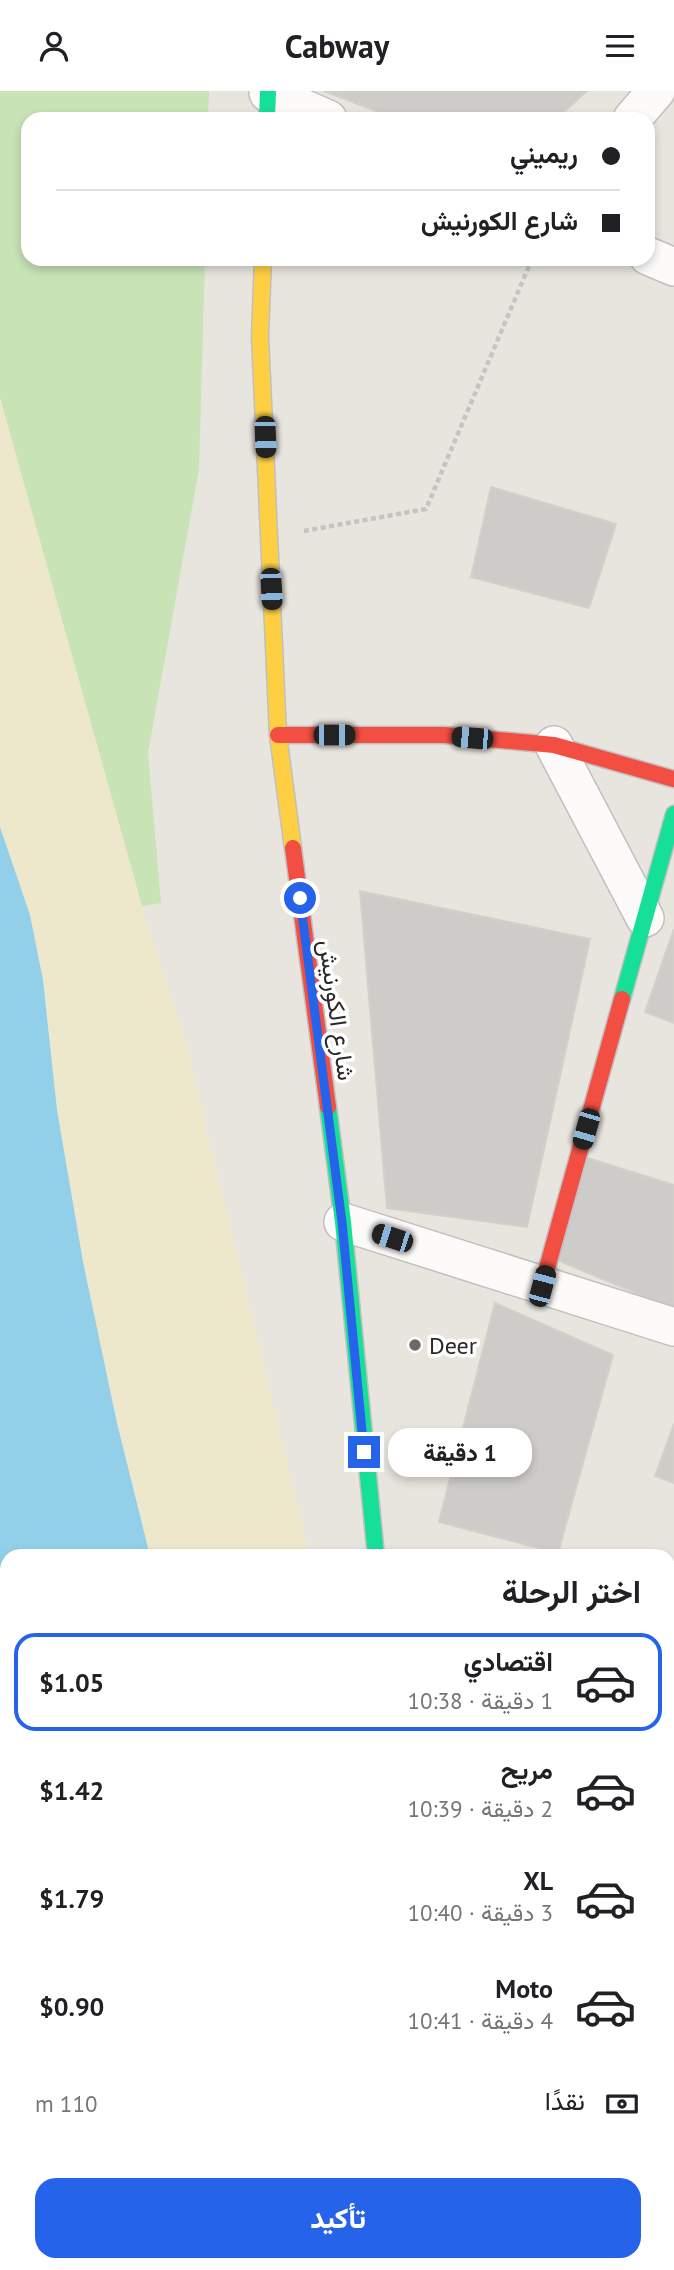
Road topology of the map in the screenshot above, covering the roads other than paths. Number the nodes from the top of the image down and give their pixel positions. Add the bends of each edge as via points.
1 (656, 91) edge
2 (268, 101) edge
3 (305, 112) edge
4 (638, 112) edge
5 (655, 259) edge
6 (263, 266) edge
7 (674, 267) edge
8 (278, 735) junction
9 (554, 745) junction
10 (674, 779) edge
11 (674, 814) edge
12 (645, 918) junction
13 (342, 1222) junction
14 (542, 1286) junction
15 (674, 1327) edge
16 (375, 1549) edge

1 - 4 street
2 - 3 street
5 - 7 street
6 - 8 main road, شارع الكورنيش via 260,336
8 - 9 main road via 444,735
8 - 13 main road, شارع الكورنيش
9 - 10 main road
9 - 12 street
11 - 12 main road
12 - 14 main road
13 - 14 street
13 - 16 main road, شارع الكورنيش
14 - 15 street

